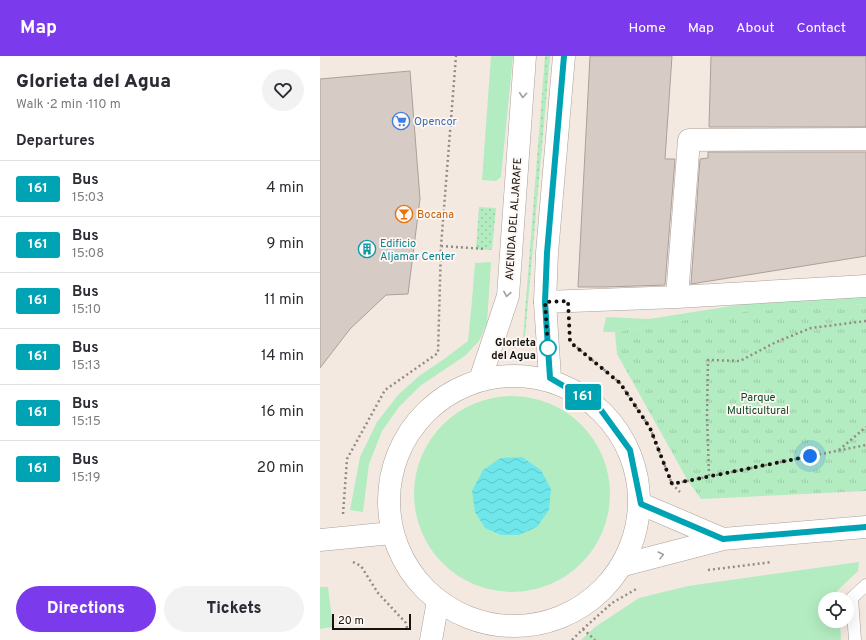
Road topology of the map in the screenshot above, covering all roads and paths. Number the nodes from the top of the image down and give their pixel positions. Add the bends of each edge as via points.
1 (456, 56) edge
2 (525, 56) edge
3 (564, 56) edge
4 (866, 140) edge
5 (441, 246) junction
6 (511, 251) junction
7 (866, 286) edge
8 (678, 297) junction
9 (545, 302) junction
10 (866, 321) edge
11 (570, 342) dead end
12 (481, 377) junction
13 (550, 378) junction
14 (866, 427) edge
15 (866, 445) edge
16 (839, 451) junction
17 (709, 476) junction
18 (672, 484) junction
19 (682, 495) dead end
20 (641, 504) junction
21 (866, 527) edge
22 (392, 533) junction
23 (330, 539) edge
24 (723, 539) junction
25 (773, 562) dead end
26 (623, 564) junction
27 (726, 568) junction
28 (704, 571) dead end
29 (866, 585) edge
30 (638, 588) dead end
31 (438, 601) junction
32 (583, 629) junction
33 (480, 631) edge
34 (532, 633) edge
35 (408, 634) dead end
36 (431, 640) edge
37 (572, 640) edge
38 (595, 640) edge
39 (855, 640) edge

1 - 5 path
2 -> 6 main road, AVENIDA DEL ALJARAFE
3 - 9 main road
4 - 8 main road via 689,140
5 - 6 path
5 - 23 path via 438,353 385,390 347,459
6 -> 12 main road, AVENIDA DEL ALJARAFE via 508,296
7 - 8 main road
8 - 9 main road
9 - 13 main road
10 - 17 path via 811,328 776,342 740,361 708,360
11 - 18 path via 620,383 650,428
12 - 13 main road
12 - 22 main road via 436,399 404,437 388,484
13 - 20 main road via 598,406 630,450
14 - 16 path
15 - 16 path
16 - 17 path
17 - 18 path
18 - 19 path
20 - 24 main road
20 - 26 main road via 636,535
21 - 24 main road
22 - 23 main road
22 - 31 main road via 409,571
23 - 35 path via 341,556 361,566 378,593 406,623
26 -> 24 main road
24 - 27 path
25 - 27 path
26 - 34 main road via 599,594
27 - 28 path
29 - 39 lane via 852,598
30 - 32 path via 612,603
31 - 33 main road
31 - 36 main road
32 - 37 path
32 - 38 path
33 - 34 main road via 505,626

